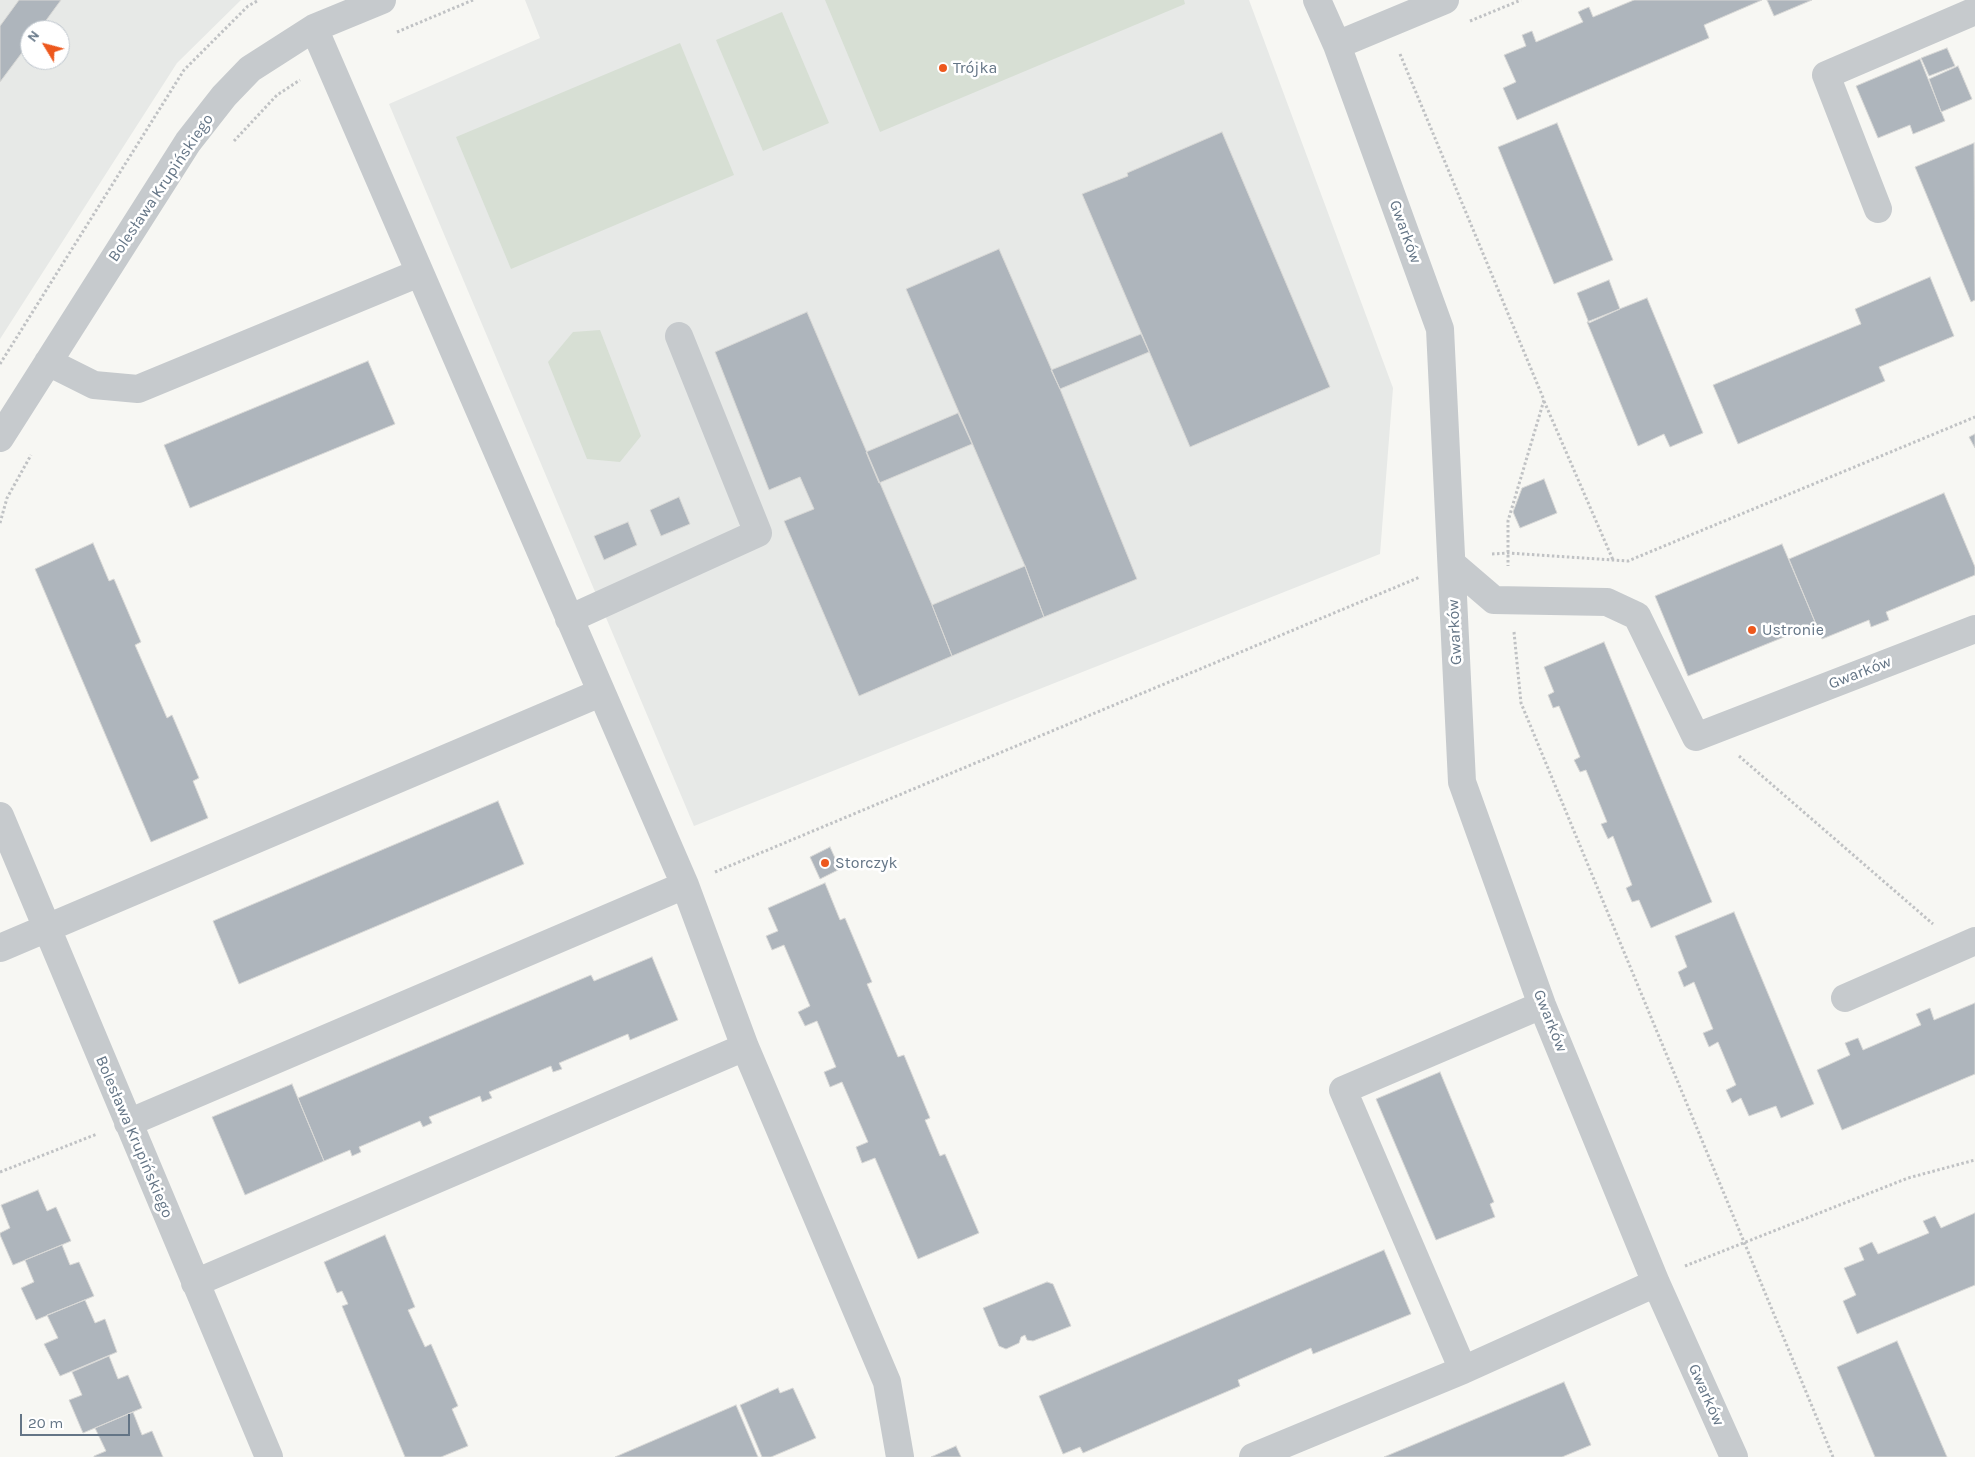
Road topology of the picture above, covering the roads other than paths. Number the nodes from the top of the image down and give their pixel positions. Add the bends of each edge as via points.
1 (382, 0) edge
2 (1317, 0) edge
3 (1445, 0) edge
4 (1972, 11) edge
5 (314, 28) junction
6 (1337, 45) junction
7 (1878, 209) dead end
8 (419, 273) junction
9 (679, 336) dead end
10 (48, 362) junction
11 (0, 438) edge
12 (1452, 564) junction
13 (569, 619) junction
14 (1975, 629) edge
15 (600, 693) junction
16 (0, 816) edge
17 (684, 885) junction
18 (46, 928) junction
19 (1968, 944) edge
20 (0, 948) edge
21 (1845, 998) dead end
22 (1542, 1005) junction
23 (746, 1047) junction
24 (128, 1123) junction
25 (1655, 1281) junction
26 (195, 1283) junction
27 (1463, 1370) junction
28 (269, 1457) edge
29 (900, 1457) edge
30 (1253, 1457) edge
31 (1734, 1457) edge

1 - 5 street, Bolesława Krupińskiego
2 - 6 street, Gwarków
3 - 6 street
4 - 7 street via 1826,75
5 - 8 street
5 - 10 street, Bolesława Krupińskiego via 250,69 224,96 188,142
6 - 12 street, Gwarków via 1440,329
8 - 10 street via 138,389 94,385
8 - 13 street
9 - 13 street via 758,532
10 - 11 street, Bolesława Krupińskiego
12 - 14 street, Gwarków via 1494,600 1606,602 1637,616 1696,737
12 - 22 street, Gwarków via 1462,782
13 - 15 street
15 - 17 street
15 - 18 street
16 - 18 street, Bolesława Krupińskiego
17 - 23 street
17 - 24 street
18 - 20 street
18 - 24 street, Bolesława Krupińskiego
19 - 21 street
22 - 25 street, Gwarków
22 - 27 street via 1343,1090
23 - 26 street
23 - 29 street via 887,1382
24 - 26 street, Bolesława Krupińskiego
25 - 27 street
25 - 31 street, Gwarków
26 - 28 street, Bolesława Krupińskiego
27 - 30 street

